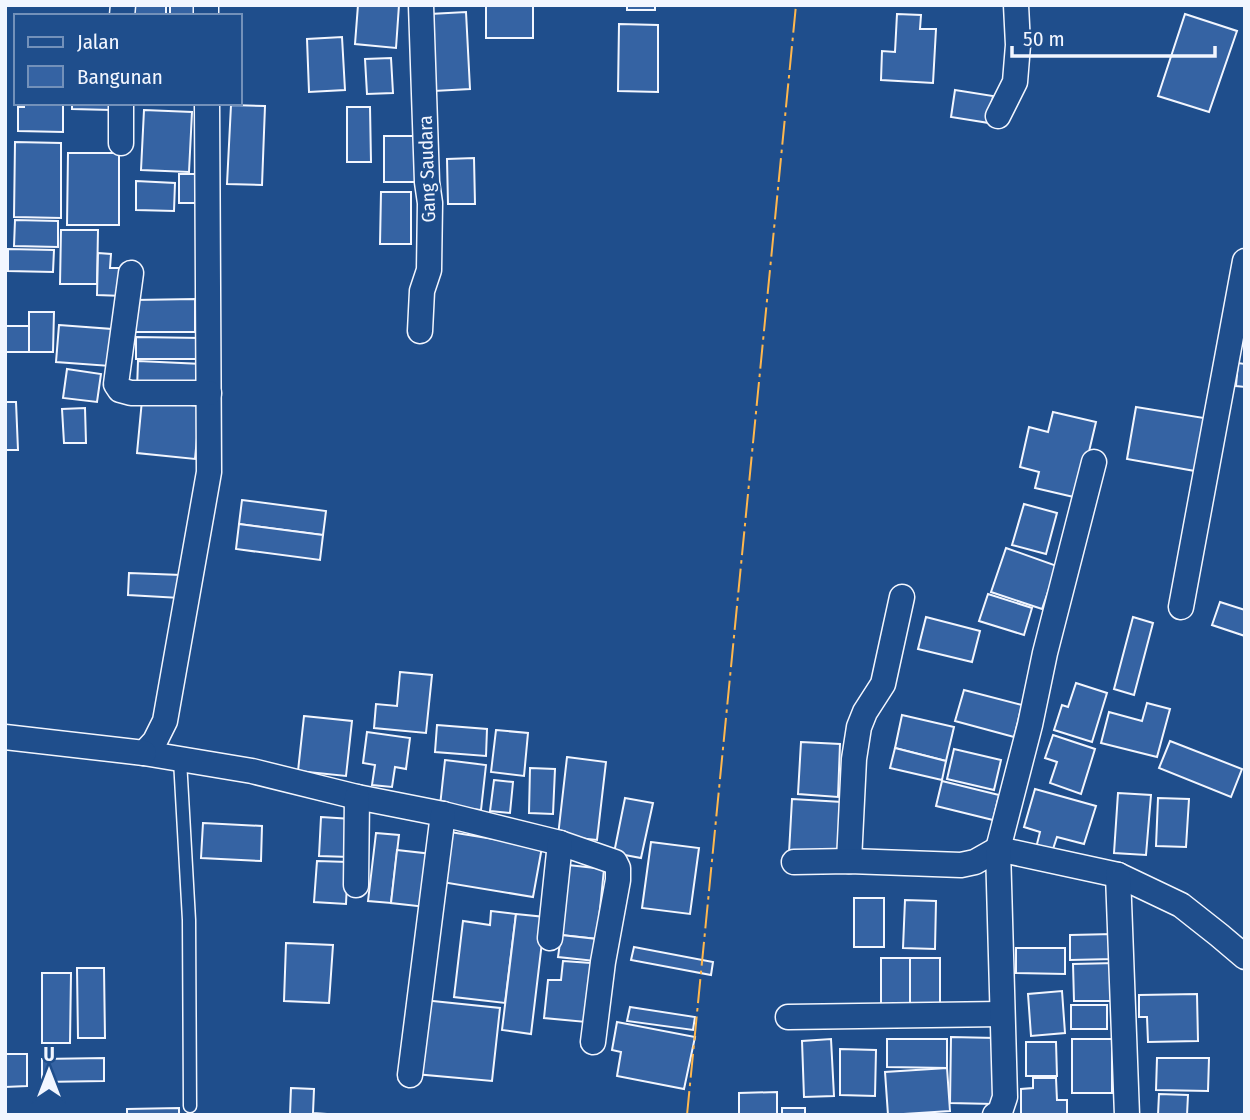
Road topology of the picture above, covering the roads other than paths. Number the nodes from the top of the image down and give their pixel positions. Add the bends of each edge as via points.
1 (421, 5) edge
2 (1016, 5) edge
3 (121, 105) edge
4 (207, 105) edge
5 (998, 116) dead end
6 (121, 143) dead end
7 (1245, 261) edge
8 (131, 273) dead end
9 (420, 331) dead end
10 (209, 393) junction
11 (1094, 461) dead end
12 (902, 597) dead end
13 (1181, 607) dead end
14 (5, 737) edge
15 (144, 753) junction
16 (180, 760) junction
17 (358, 797) junction
18 (443, 814) junction
19 (560, 843) junction
20 (998, 849) junction
21 (849, 861) junction
22 (794, 862) dead end
23 (1118, 875) junction
24 (356, 884) dead end
25 (550, 938) dead end
26 (1245, 957) edge
27 (1002, 1014) junction
28 (788, 1017) dead end
29 (593, 1042) dead end
30 (410, 1075) dead end
31 (190, 1106) dead end
32 (995, 1115) edge
33 (1127, 1115) edge

1 - 9 street, Gang Saudara via 430,203 429,270 422,291
2 - 5 street via 1015,82
3 - 6 street
4 - 10 street
7 - 13 street
8 - 10 street via 116,384 131,393
10 - 15 street via 209,472 165,720
11 - 20 street
12 - 21 street via 883,684 859,727
14 - 15 street
15 - 16 street
16 - 17 street via 253,771
16 - 31 lane via 189,920
17 - 18 street
17 - 24 street
18 - 19 street
18 - 30 street
19 - 25 street
19 - 29 street via 611,860 618,868
20 - 21 street via 961,865
20 - 23 street
20 - 27 street
21 - 22 street
23 - 26 street via 1181,905
23 - 33 street
27 - 28 street
27 - 32 street via 1005,1097

